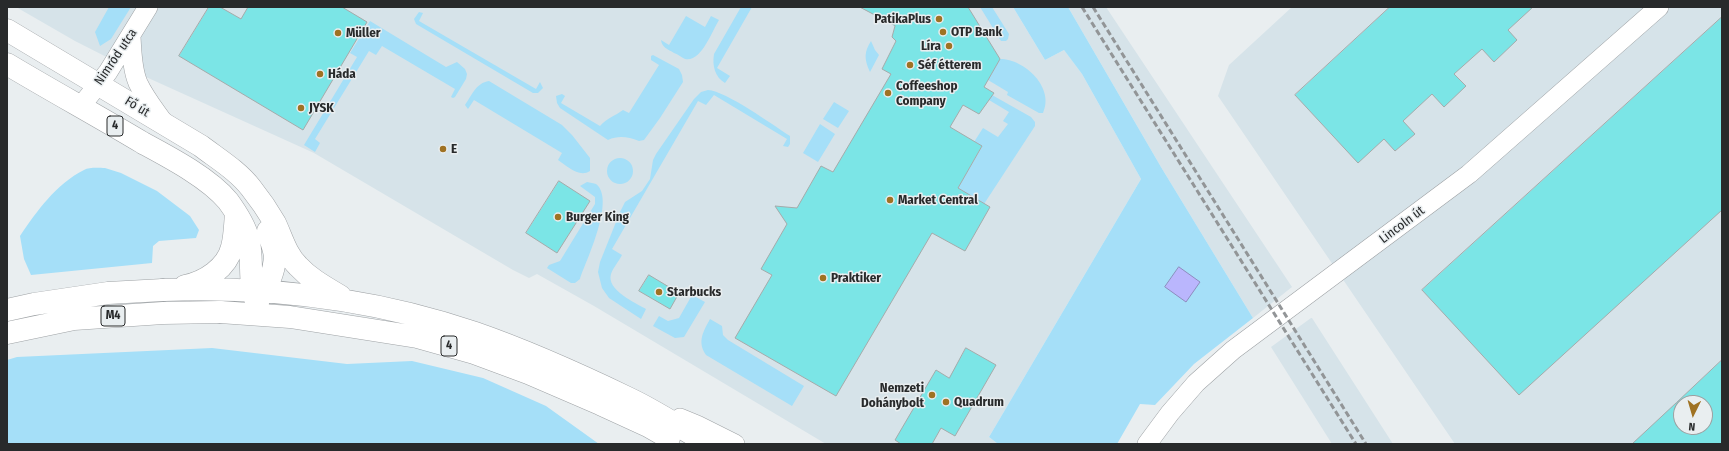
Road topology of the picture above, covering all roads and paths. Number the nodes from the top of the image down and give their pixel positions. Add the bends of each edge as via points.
1 (148, 7) edge
2 (1660, 7) edge
3 (7, 30) edge
4 (131, 37) junction
5 (7, 64) edge
6 (98, 84) junction
7 (81, 106) junction
8 (166, 125) junction
9 (258, 197) junction
10 (236, 212) junction
11 (163, 290) junction
12 (258, 294) junction
13 (350, 302) junction
14 (7, 310) edge
15 (220, 312) junction
16 (290, 317) junction
17 (7, 333) edge
18 (629, 399) junction
19 (600, 404) junction
20 (657, 444) edge
21 (679, 444) edge
22 (709, 444) edge
23 (735, 444) edge
24 (1147, 444) edge

1 - 4 street, Nimród utca
2 - 24 street, Lincoln út via 1469,174 1233,350 1196,383
3 - 6 main road, Fő út / 4
4 - 6 street, Nimród utca
4 - 8 street via 132,61 138,82 144,95
5 - 7 main road, 4
6 - 7 street, Nimród utca
6 - 8 main road, Fő út / 4
7 - 10 main road, 4 via 196,175 227,200
8 - 9 main road, Fő út / 4 via 202,146 250,186
9 - 12 main road via 275,257 272,272
9 - 13 main road, 4 via 274,223 285,249 297,266 313,280
10 - 11 main road via 232,249 225,262 208,277 191,284
10 - 12 main road, 4 via 248,238 252,272
11 - 12 main road via 202,289
11 - 14 main road, M4 via 108,293
12 - 13 main road
12 - 15 main road
12 - 16 main road, 4 via 269,310
13 - 18 main road, 4 via 420,317 474,333 552,362
15 - 16 main road
15 - 17 main road, M4 via 74,319
16 - 19 main road, 4 via 417,337 474,353
18 - 22 main road, 4
18 - 23 street via 697,425
19 - 20 street
19 - 21 main road, 4 via 648,426

